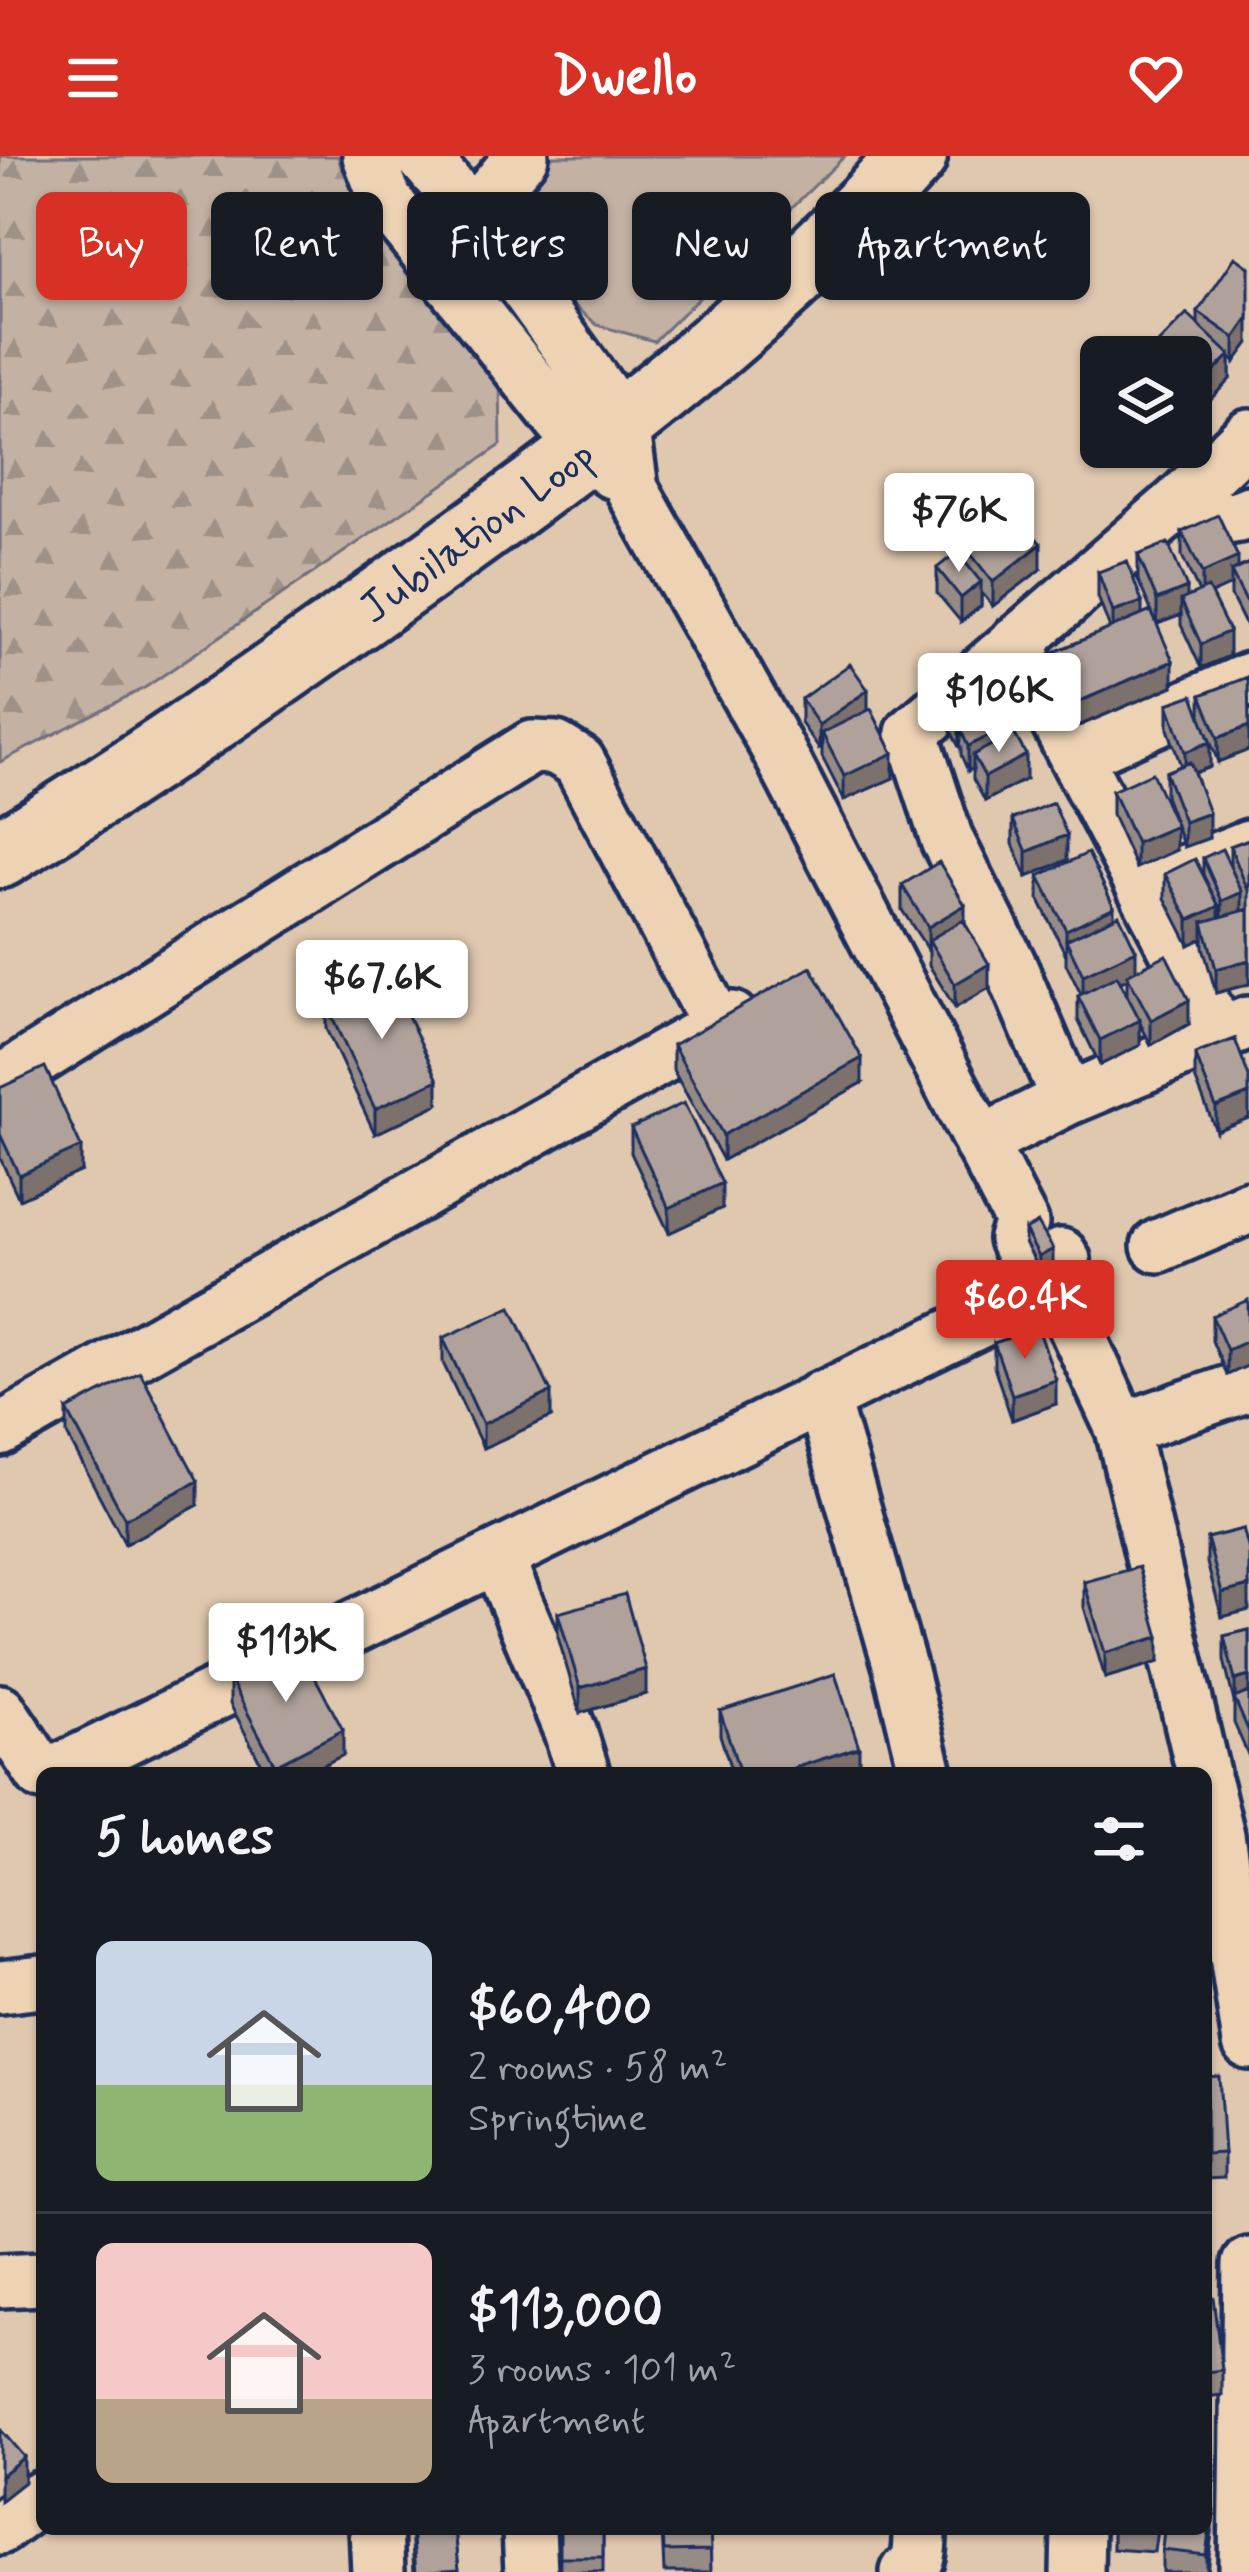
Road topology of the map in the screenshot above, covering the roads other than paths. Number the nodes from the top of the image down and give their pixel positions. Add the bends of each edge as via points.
1 (369, 156) edge
2 (422, 156) edge
3 (522, 156) edge
4 (913, 156) edge
5 (453, 192) edge
6 (492, 192) edge
7 (523, 300) edge
8 (1249, 435) edge
9 (614, 454) junction
10 (1178, 503) junction
11 (1249, 512) edge
12 (1016, 642) junction
13 (1249, 679) edge
14 (1075, 756) junction
15 (1249, 846) edge
16 (0, 854) edge
17 (1144, 888) junction
18 (772, 996) edge
19 (718, 1026) junction
20 (1235, 1029) edge
21 (0, 1082) edge
22 (1067, 1099) junction
23 (980, 1143) junction
24 (1249, 1207) edge
25 (1158, 1246) dead end
26 (997, 1313) dead end
27 (1249, 1385) edge
28 (822, 1397) junction
29 (1122, 1429) junction
30 (0, 1430) edge
31 (498, 1559) junction
32 (0, 1711) edge
33 (37, 1767) edge
34 (66, 1767) edge
35 (581, 1767) edge
36 (925, 1767) edge
37 (1202, 1767) edge
38 (1212, 1810) edge
39 (36, 1983) edge
40 (0, 1988) edge
41 (1249, 2043) edge
42 (1249, 2264) edge
43 (36, 2279) edge
44 (0, 2281) edge
45 (1234, 2423) edge
46 (36, 2501) edge
47 (0, 2528) edge
48 (376, 2535) edge
49 (529, 2535) edge
50 (920, 2535) edge
51 (1078, 2535) edge
52 (378, 2572) edge
53 (532, 2572) edge
54 (907, 2572) edge
55 (1077, 2572) edge
56 (1245, 2572) edge

1 - 9 street via 386,201
2 - 5 street
3 - 6 street
4 - 9 main road, Jubilation Loop
7 - 9 street
8 - 10 street
9 - 16 main road, Jubilation Loop
9 - 23 street via 776,746
10 - 11 street via 1209,517
10 - 12 street
12 - 14 street
12 - 22 street via 912,733 947,840
13 - 14 street
14 - 17 street
15 - 17 street
17 - 20 street
18 - 19 street
19 - 21 street via 579,762 556,748 532,747
19 - 30 street
20 - 22 street
22 - 23 street
23 - 29 street via 1022,1223 1015,1239 1034,1277 1055,1284
24 - 25 street
26 - 28 street
27 - 29 street
28 - 31 street
28 - 36 street
29 - 37 street
31 - 34 street
31 - 35 street
32 - 33 street
38 - 41 street
39 - 40 street
42 - 45 street
43 - 44 street
45 - 56 street
46 - 47 street
48 - 52 street
49 - 53 street
50 - 54 street
51 - 55 street

